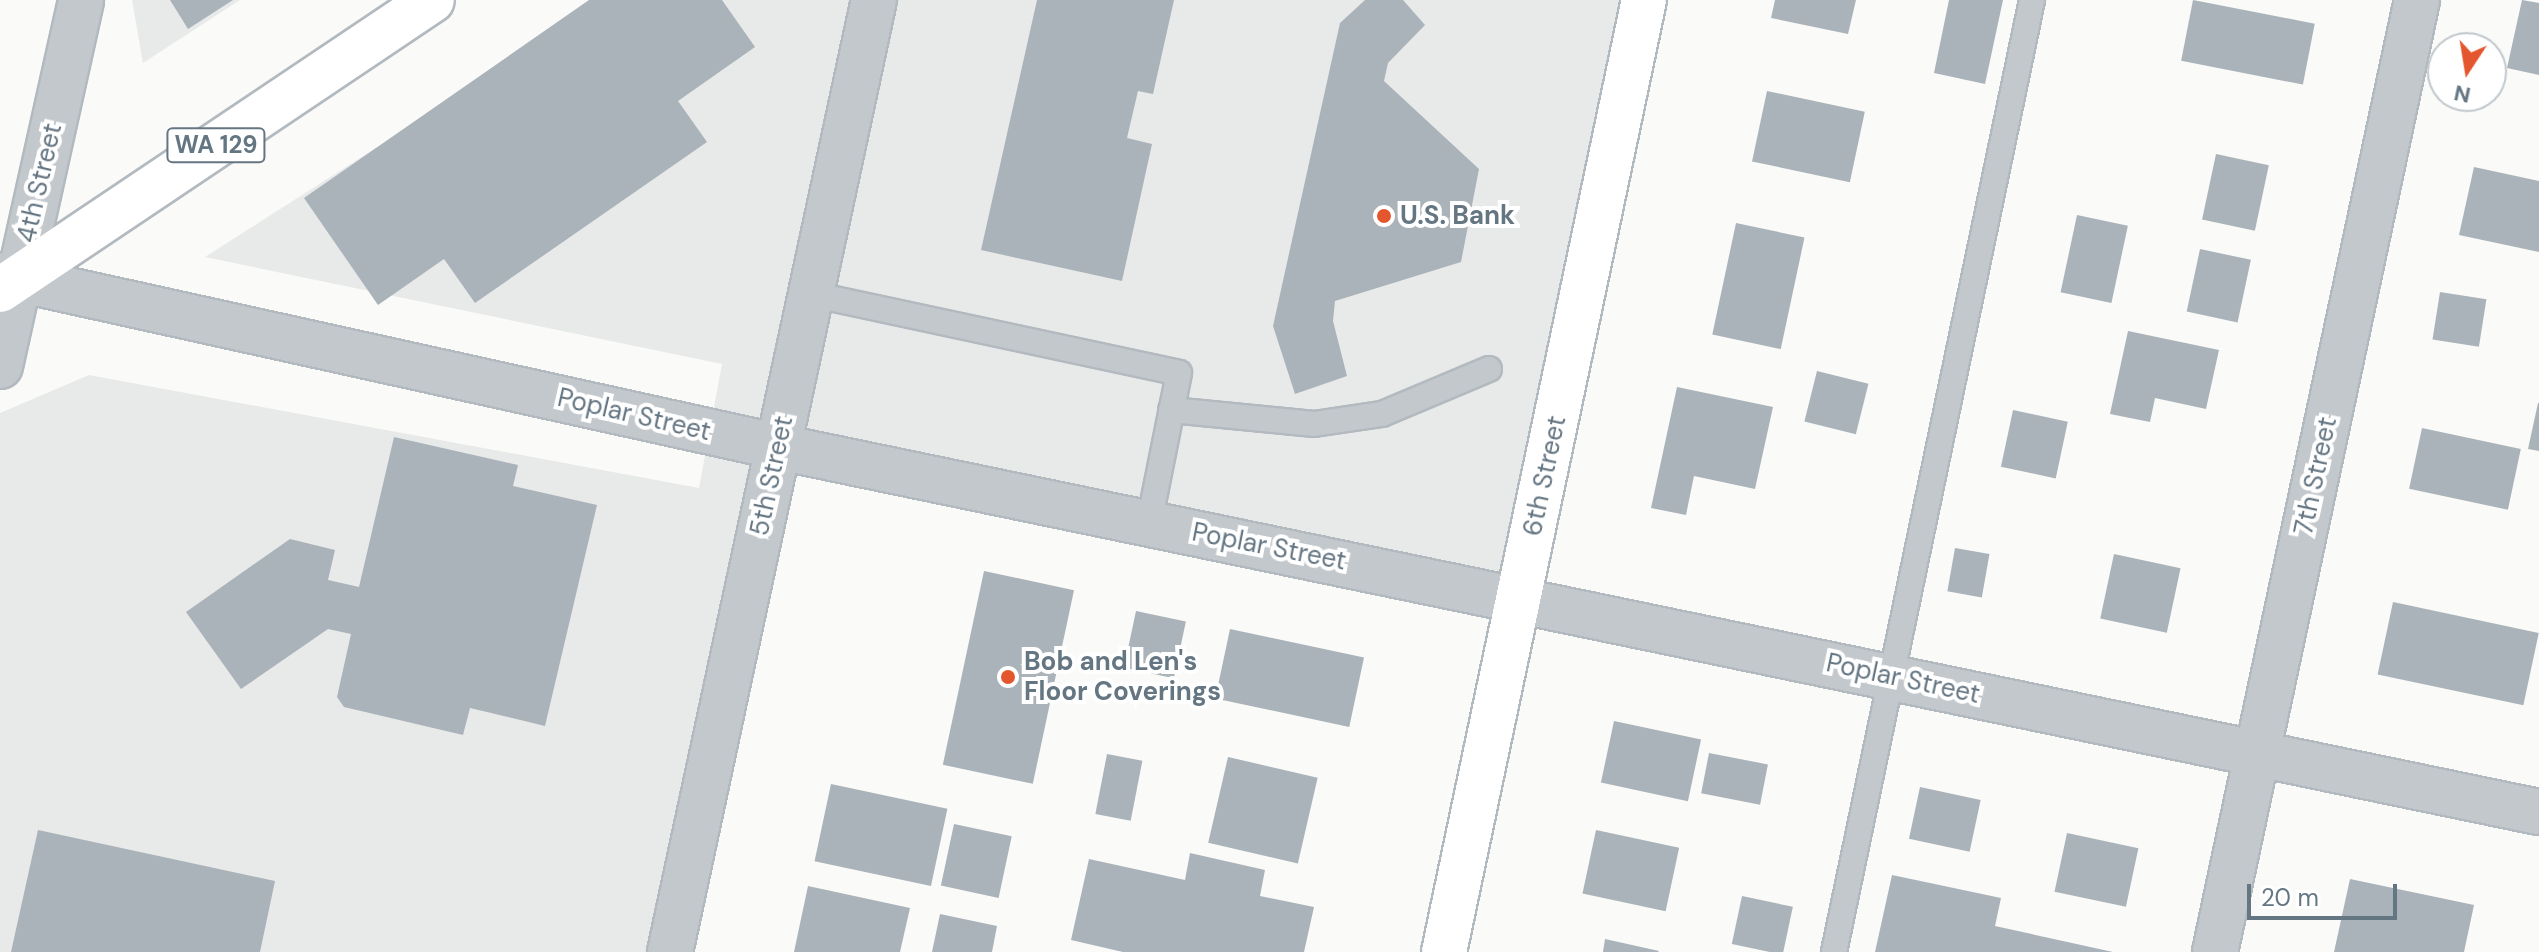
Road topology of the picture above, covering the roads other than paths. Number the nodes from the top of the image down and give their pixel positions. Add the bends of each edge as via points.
1 (81, 0) edge
2 (432, 0) edge
3 (874, 0) edge
4 (1644, 0) edge
5 (2032, 0) edge
6 (2417, 0) edge
7 (6, 281) edge
8 (811, 294) junction
9 (0, 366) edge
10 (1489, 369) dead end
11 (1171, 410) junction
12 (779, 447) junction
13 (1149, 523) junction
14 (1519, 598) junction
15 (1893, 677) junction
16 (2258, 755) junction
17 (2539, 812) edge
18 (670, 952) edge
19 (1444, 952) edge
20 (1834, 952) edge
21 (2215, 952) edge

1 - 7 street, 4th Street
2 - 7 main road, WA 129
3 - 8 street, 5th Street
4 - 14 main road, 6th Street
5 - 15 lane
6 - 16 street, 7th Street
7 - 9 street, 4th Street
7 - 12 street, Poplar Street
8 - 11 lane via 1179,373
8 - 12 street, 5th Street
10 - 11 lane via 1382,414 1314,424
11 - 13 lane
12 - 13 street, Poplar Street
12 - 18 street, 5th Street
13 - 14 street, Poplar Street
14 - 15 street, Poplar Street
14 - 19 main road, 6th Street
15 - 16 street, Poplar Street
15 - 20 lane
16 - 17 street, Poplar Street
16 - 21 street, 7th Street

